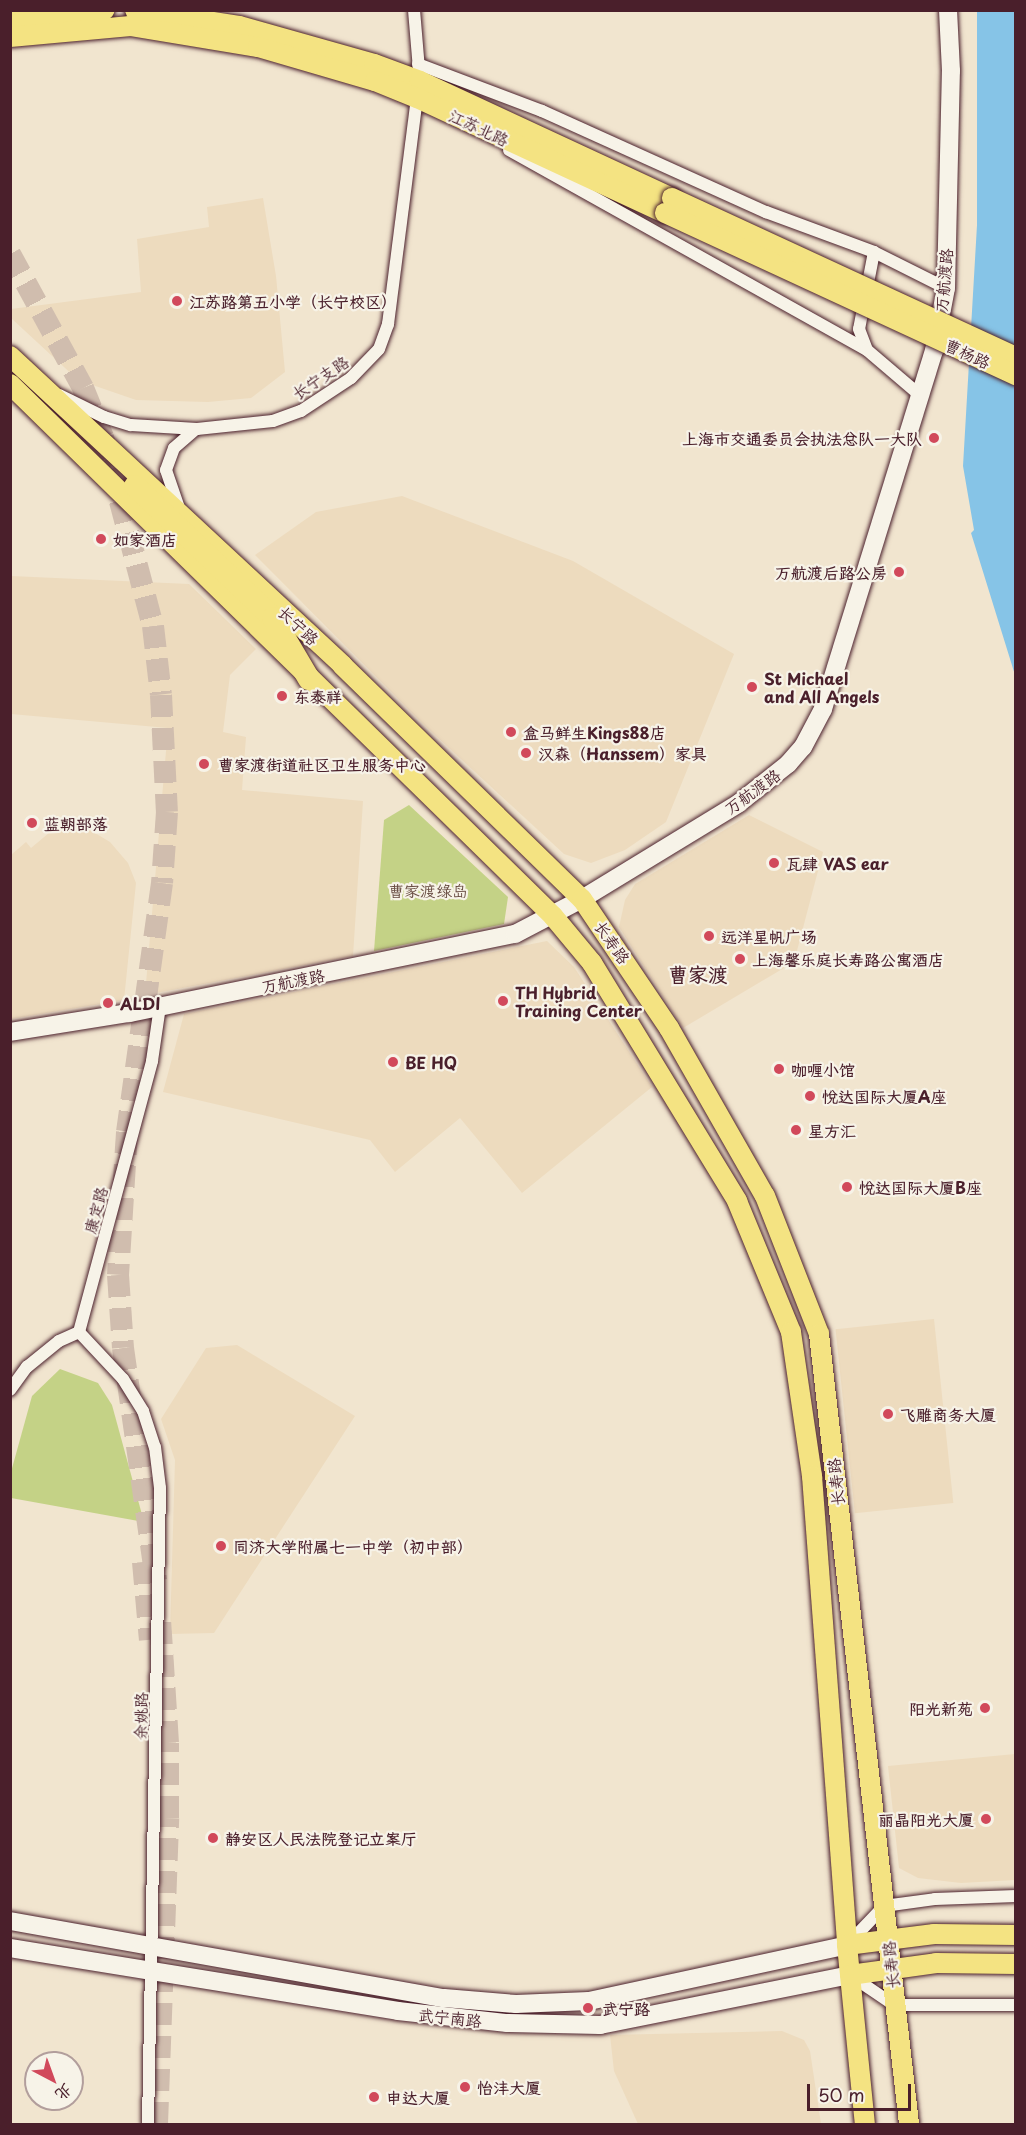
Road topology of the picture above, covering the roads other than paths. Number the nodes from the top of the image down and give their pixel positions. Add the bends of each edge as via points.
1 (104, 10) edge
2 (135, 10) edge
3 (414, 10) edge
4 (948, 10) edge
5 (10, 20) edge
6 (10, 37) edge
7 (418, 81) junction
8 (467, 126) dead end
9 (874, 252) junction
10 (945, 288) junction
11 (921, 322) junction
12 (867, 350) junction
13 (10, 356) edge
14 (1016, 357) edge
15 (1016, 375) edge
16 (10, 384) edge
17 (39, 384) junction
18 (922, 397) junction
19 (197, 429) junction
20 (135, 486) dead end
21 (182, 514) junction
22 (309, 679) junction
23 (582, 899) junction
24 (553, 916) junction
25 (160, 1006) junction
26 (10, 1032) edge
27 (79, 1332) junction
28 (10, 1390) edge
29 (1016, 1896) edge
30 (884, 1906) junction
31 (10, 1921) edge
32 (1016, 1935) edge
33 (888, 1939) junction
34 (150, 1944) junction
35 (847, 1945) junction
36 (10, 1948) edge
37 (1016, 1964) edge
38 (890, 1967) junction
39 (150, 1973) junction
40 (850, 1975) junction
41 (894, 2005) junction
42 (1016, 2005) edge
43 (148, 2124) edge
44 (865, 2124) edge
45 (909, 2124) edge

1 - 5 main road
2 - 7 main road, 江苏北路 via 239,26
3 - 7 street, 长宁支路
4 - 10 main road, 万航渡路 via 951,70
6 - 7 main road, 江苏北路 via 130,26 258,47 375,81
7 - 9 street via 542,111 766,212
7 - 11 main road, 江苏北路, bridge via 669,205
7 - 19 street, 长宁支路 via 388,324 379,349 351,378 301,411 273,421
8 - 12 street
9 - 10 street
9 - 12 street via 859,329
10 - 18 main road, 万航渡路
11 - 14 main road, 曹杨路, bridge
11 - 15 main road, 曹杨路, bridge
12 - 18 street
13 - 17 main road, 长宁路
16 - 22 main road, 长宁路
17 - 19 street, 长宁支路 via 104,417 131,425
17 - 21 main road, 长宁路
18 - 23 main road, 万航渡路 via 824,709 803,747 756,792
19 - 21 street via 174,448 166,470 168,486
20 - 22 highway via 273,618
21 - 23 main road, 长宁路
22 - 24 main road, 长宁路
23 - 24 main road, 万航渡路
23 - 30 main road, 长寿路 via 669,1028 765,1196 819,1334
24 - 25 main road, 万航渡路 via 515,934
24 - 35 main road, 长寿路 via 592,963 737,1200 791,1332 812,1476
25 - 26 main road, 万航渡路
25 - 27 street, 康定路 via 152,1061
27 - 28 street via 59,1341 27,1367
27 - 34 street, 余姚路 via 123,1379 143,1411 155,1447 160,1488
29 - 30 street via 935,1899
30 - 33 main road, 长寿路
30 - 35 street
31 - 34 main road, 武宁南路
32 - 33 main road via 934,1934
33 - 35 main road
33 - 38 main road, 长寿路
34 - 35 main road, 武宁南路 via 444,1998 516,2004 589,2001
34 - 39 street, 余姚路
35 - 40 main road, 长寿路
36 - 39 main road, 武宁南路
37 - 38 main road
38 - 40 main road, 武宁南路
38 - 41 main road, 长寿路
39 - 40 main road, 武宁南路 via 398,2011 507,2023 600,2025
39 - 43 street, 余姚路
40 - 41 street
40 - 44 main road, 长寿路
41 - 42 street
41 - 45 main road, 长寿路

